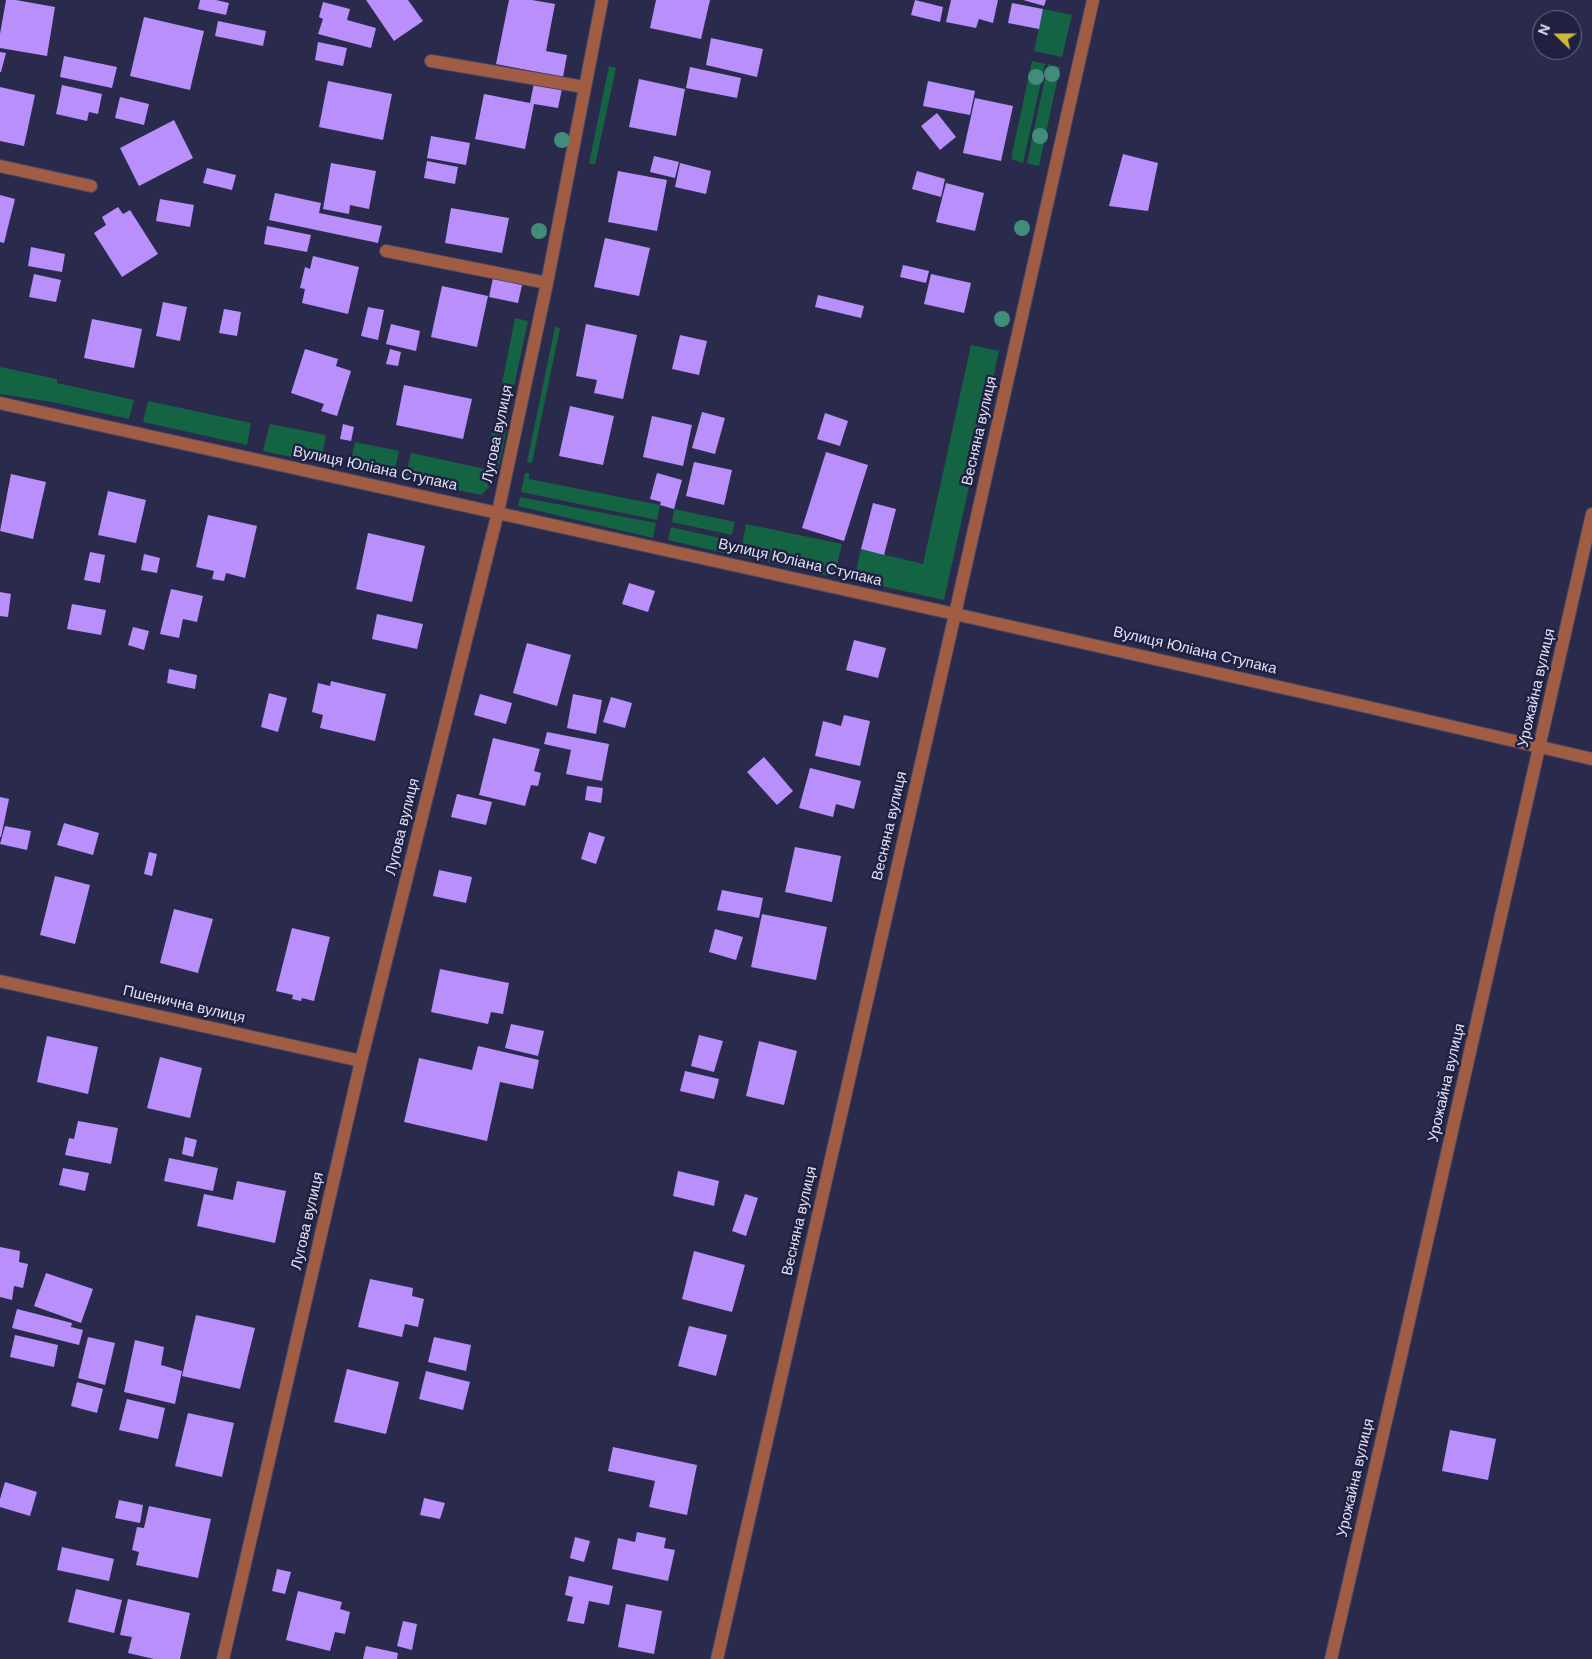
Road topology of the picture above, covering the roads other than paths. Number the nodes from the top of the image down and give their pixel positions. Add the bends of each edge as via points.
1 (602, 0) edge
2 (1093, 0) edge
3 (431, 61) dead end
4 (584, 87) junction
5 (0, 166) edge
6 (91, 186) dead end
7 (386, 251) dead end
8 (547, 283) junction
9 (0, 403) edge
10 (498, 512) junction
11 (1592, 514) edge
12 (955, 614) junction
13 (1540, 746) junction
14 (1592, 759) edge
15 (0, 981) edge
16 (361, 1061) junction
17 (223, 1659) edge
18 (716, 1659) edge
19 (1331, 1659) edge

1 - 4 street, Лугова вулиця
2 - 12 street, Весняна вулиця
3 - 4 street
4 - 8 street, Лугова вулиця
5 - 6 street
7 - 8 street
8 - 10 street, Лугова вулиця
9 - 10 street, Вулиця Юліана Ступака
10 - 12 street, Вулиця Юліана Ступака
10 - 16 street, Лугова вулиця
11 - 13 street, Урожайна вулиця
12 - 13 street, Вулиця Юліана Ступака
12 - 18 street, Весняна вулиця
13 - 14 street, Вулиця Юліана Ступака
13 - 19 street, Урожайна вулиця
15 - 16 street, Пшенична вулиця
16 - 17 street, Лугова вулиця

